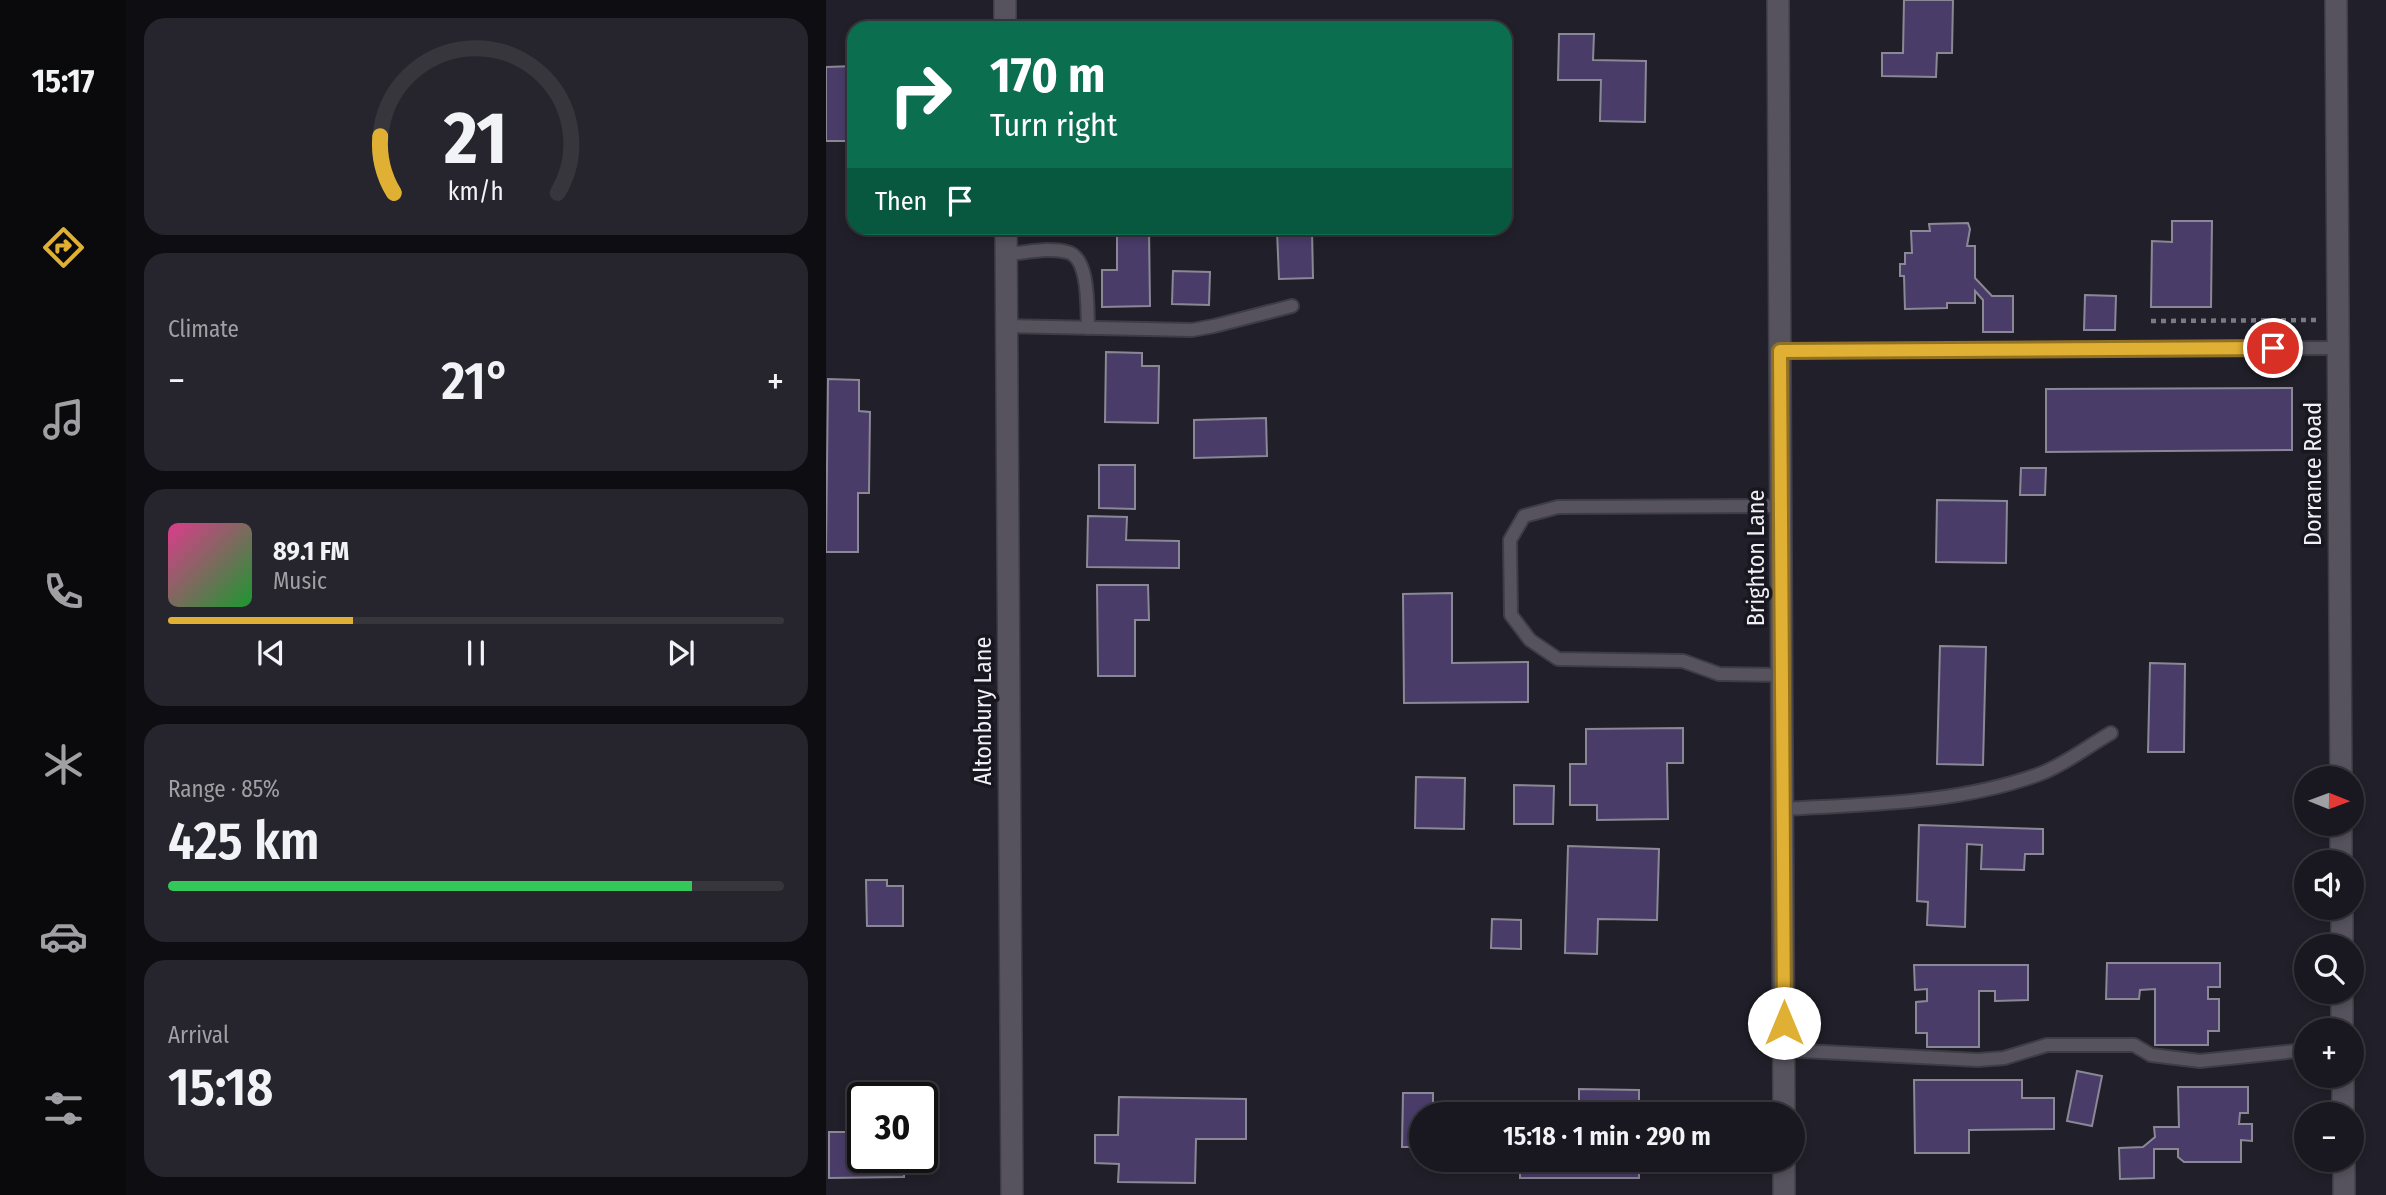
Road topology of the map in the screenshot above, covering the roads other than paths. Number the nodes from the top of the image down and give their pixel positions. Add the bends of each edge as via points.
1 (1005, 0) edge
2 (1778, 0) edge
3 (2336, 0) edge
4 (1005, 21) edge
5 (1006, 235) edge
6 (1006, 254) junction
7 (1292, 306) dead end
8 (1007, 326) junction
9 (1088, 328) junction
10 (2338, 348) junction
11 (1780, 351) junction
12 (1782, 506) junction
13 (1783, 675) junction
14 (2111, 733) dead end
15 (2341, 766) edge
16 (1783, 809) junction
17 (1784, 1050) junction
18 (2294, 1051) edge
19 (1784, 1102) edge
20 (1784, 1172) edge
21 (2344, 1172) edge
22 (1012, 1195) edge
23 (1784, 1195) edge
24 (2344, 1195) edge

1 - 4 street
2 - 11 street, Brighton Lane
3 - 10 street, Dorrance Road
5 - 6 street, Altonbury Lane
6 - 8 street, Altonbury Lane
6 - 9 lane via 1063,251 1075,256 1082,265 1086,287
7 - 9 lane via 1192,330
8 - 9 lane
8 - 22 street, Altonbury Lane
10 - 11 lane
10 - 15 street, Dorrance Road
11 - 12 street, Brighton Lane
12 - 13 street, Brighton Lane
12 - 13 lane via 1558,507 1524,516 1510,540 1511,615 1530,640 1558,659 1683,661 1719,674
13 - 16 street, Brighton Lane
14 - 16 lane via 2039,775 1977,792 1907,802
16 - 17 street, Brighton Lane
17 - 18 lane via 1978,1060 2048,1045 2115,1044 2134,1045 2151,1055 2200,1061
17 - 19 street, Brighton Lane
20 - 23 street
21 - 24 street

